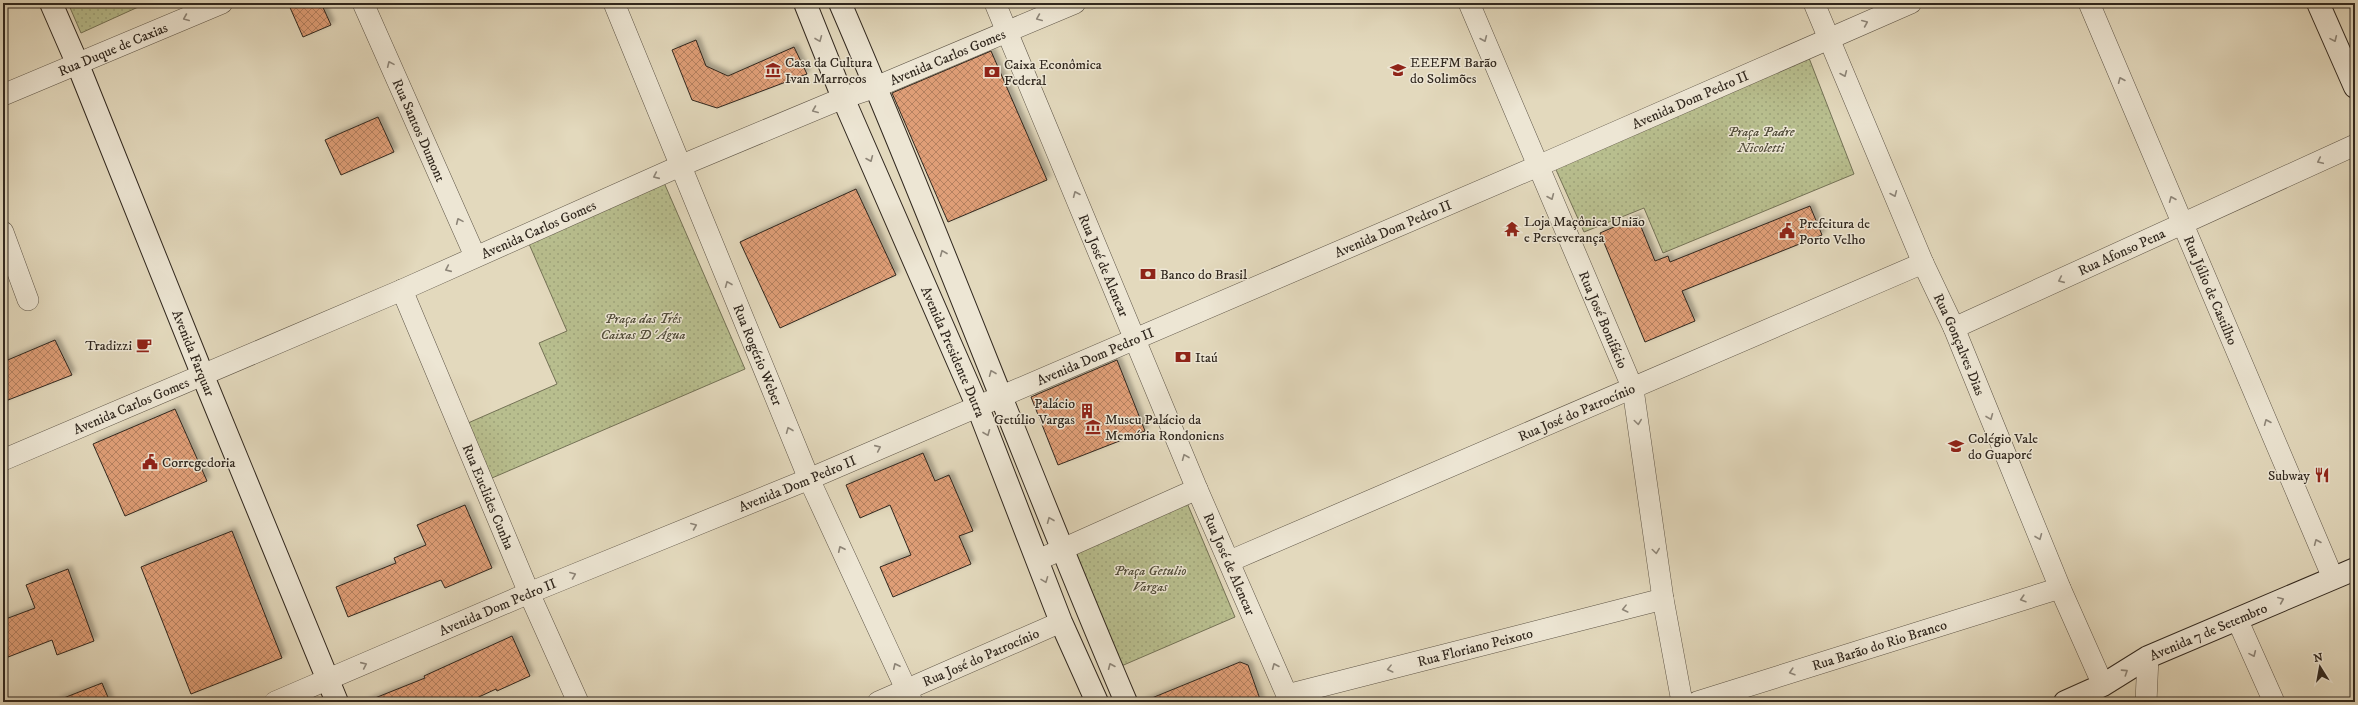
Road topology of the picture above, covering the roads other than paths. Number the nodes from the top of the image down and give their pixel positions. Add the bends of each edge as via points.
1 (51, 3) edge
2 (222, 3) edge
3 (363, 3) edge
4 (614, 3) edge
5 (805, 3) edge
6 (840, 3) edge
7 (995, 3) edge
8 (1075, 3) edge
9 (1469, 3) edge
10 (1814, 3) edge
11 (1911, 3) edge
12 (2089, 3) edge
13 (2318, 3) edge
14 (1008, 32) junction
15 (1830, 38) junction
16 (78, 64) junction
17 (876, 87) junction
18 (2355, 87) edge
19 (3, 95) edge
20 (843, 98) junction
21 (2355, 145) edge
22 (680, 166) junction
23 (1538, 166) junction
24 (2183, 225) junction
25 (3, 232) edge
26 (475, 256) junction
27 (1923, 263) junction
28 (402, 290) junction
29 (28, 300) dead end
30 (1954, 328) junction
31 (1136, 338) junction
32 (203, 376) junction
33 (1633, 389) junction
34 (1001, 396) junction
35 (977, 405) junction
36 (3, 460) edge
37 (809, 479) junction
38 (1197, 489) junction
39 (1062, 549) junction
40 (1038, 560) junction
41 (1230, 561) junction
42 (2355, 569) edge
43 (2333, 578) junction
44 (2060, 588) junction
45 (529, 593) junction
46 (1663, 599) junction
47 (2237, 619) junction
48 (1061, 622) junction
49 (2148, 657) junction
50 (328, 681) junction
51 (2103, 685) junction
52 (910, 696) edge
53 (1289, 698) edge
54 (275, 702) edge
55 (337, 702) edge
56 (578, 702) edge
57 (878, 702) edge
58 (1097, 702) edge
59 (1126, 702) edge
60 (1682, 702) edge
61 (1697, 702) edge
62 (2065, 702) edge
63 (2146, 702) edge
64 (2274, 702) edge

1 - 16 street, Avenida Farquar
2 -> 16 street, Rua Duque de Caxias
26 -> 3 street, Rua Santos Dumont
4 - 22 street, Rua Rogério Weber
5 -> 20 street, Avenida Presidente Dutra
6 - 17 street, Avenida Presidente Dutra
7 - 14 street, Rua José de Alencar
8 -> 14 street, Avenida Carlos Gomes
9 -> 23 street, Rua José Bonifácio
10 - 15 street, Rua Gonçalves Dias
15 -> 11 street, Avenida Dom Pedro II
24 -> 12 street, Rua Júlio de Castilho
13 -> 18 street
14 - 17 street, Avenida Carlos Gomes
31 -> 14 street, Rua José de Alencar
15 - 23 street, Avenida Dom Pedro II
15 -> 27 street, Rua Gonçalves Dias
16 - 19 street, Rua Duque de Caxias
16 - 32 street, Avenida Farquar
17 - 20 street, Avenida Carlos Gomes
34 -> 17 street, Avenida Presidente Dutra
20 -> 22 street, Avenida Carlos Gomes
20 -> 35 street, Avenida Presidente Dutra
21 -> 24 street, Rua Afonso Pena
22 -> 26 street, Avenida Carlos Gomes
37 -> 22 street, Rua Rogério Weber
23 - 31 street, Avenida Dom Pedro II
23 -> 33 street, Rua José Bonifácio
24 -> 30 street, Rua Afonso Pena
43 -> 24 street, Rua Júlio de Castilho
25 - 29 street
26 -> 28 street, Avenida Carlos Gomes
27 - 30 street, Rua Gonçalves Dias
27 - 33 street, Rua José do Patrocínio
28 - 32 street, Avenida Carlos Gomes
28 - 45 street, Rua Euclides Cunha
30 -> 44 street, Rua Gonçalves Dias
31 - 34 street, Avenida Dom Pedro II
38 -> 31 street, Rua José de Alencar
32 - 36 street, Avenida Carlos Gomes
32 - 50 street, Avenida Farquar
33 - 41 street, Rua José do Patrocínio
33 -> 46 street, Rua José Bonifácio
34 - 35 street, Avenida Dom Pedro II
39 -> 34 street, Avenida Presidente Dutra
37 -> 35 street, Avenida Dom Pedro II
35 -> 40 street, Avenida Presidente Dutra
45 -> 37 street, Avenida Dom Pedro II
52 -> 37 street, Rua Rogério Weber
38 - 39 street
38 - 41 street, Rua José de Alencar
39 - 40 street
59 -> 39 street, Avenida Presidente Dutra
40 -> 48 street, Avenida Presidente Dutra
53 -> 41 street, Rua José de Alencar
42 - 43 street, Avenida 7 de Setembro
47 -> 43 street, Avenida 7 de Setembro
44 - 51 street, Rua Gonçalves Dias
44 -> 61 street, Rua Barão do Rio Branco
50 -> 45 street, Avenida Dom Pedro II
45 - 56 street, Rua Euclides Cunha
46 -> 53 street, Rua Floriano Peixoto
46 - 60 street, Rua José Bonifácio
47 - 49 street, Avenida 7 de Setembro
47 -> 64 street
48 - 52 street, Rua José do Patrocínio
48 - 58 street, Avenida Presidente Dutra
51 -> 49 street, Avenida 7 de Setembro
49 - 63 street
50 - 54 street, Avenida Dom Pedro II
50 - 55 street, Avenida Farquar
51 - 62 street, Avenida 7 de Setembro
52 - 57 street, Rua José do Patrocínio

